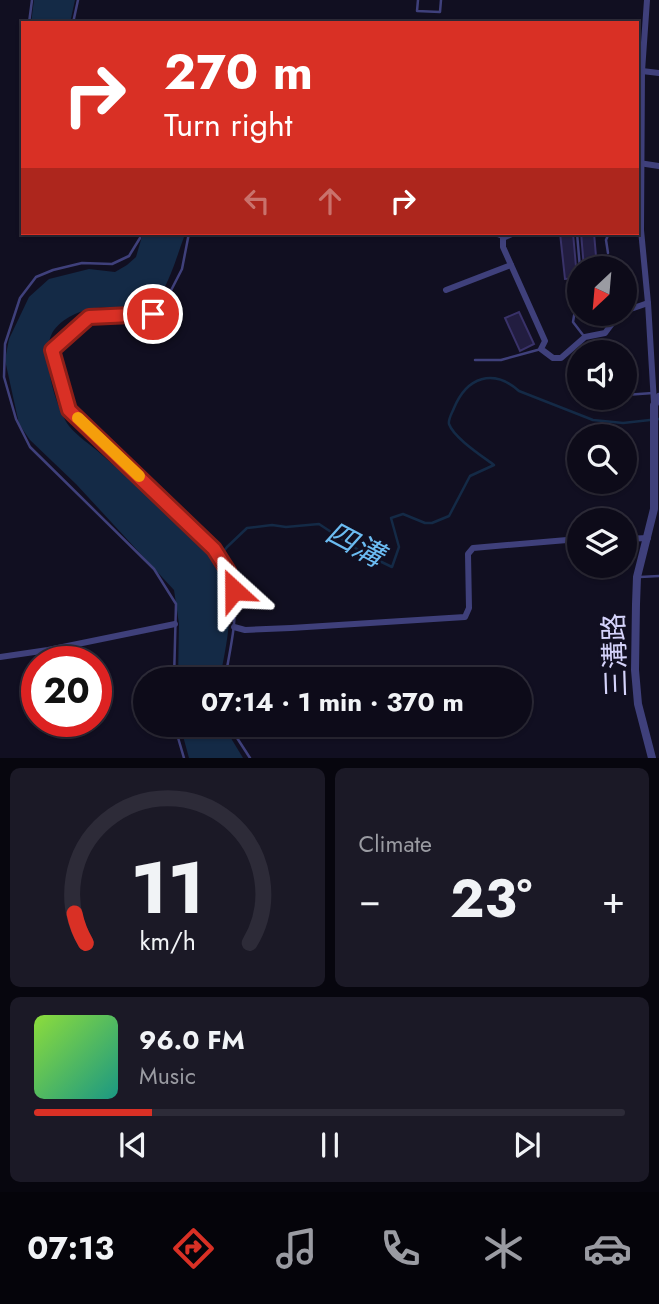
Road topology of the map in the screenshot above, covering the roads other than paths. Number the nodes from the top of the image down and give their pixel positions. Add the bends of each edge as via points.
1 (32, 0) edge
2 (78, 0) edge
3 (418, 0) edge
4 (441, 0) edge
5 (647, 0) edge
6 (29, 21) edge
7 (73, 21) edge
8 (642, 72) junction
9 (659, 73) edge
10 (639, 163) edge
11 (659, 166) edge
12 (639, 230) edge
13 (140, 235) edge
14 (189, 235) edge
15 (496, 235) edge
16 (510, 235) edge
17 (577, 235) edge
18 (608, 235) edge
19 (503, 238) junction
20 (608, 253) dead end
21 (579, 256) edge
22 (511, 265) junction
23 (446, 290) dead end
24 (648, 303) junction
25 (637, 307) edge
26 (576, 326) edge
27 (611, 326) edge
28 (585, 337) junction
29 (541, 349) junction
30 (475, 360) dead end
31 (637, 398) edge
32 (655, 402) edge
33 (637, 538) edge
34 (648, 538) junction
35 (567, 540) edge
36 (659, 576) edge
37 (637, 577) joint
38 (637, 578) edge
39 (175, 624) junction
40 (234, 627) junction
41 (0, 657) edge
42 (174, 667) edge
43 (227, 667) edge
44 (178, 737) edge
45 (236, 737) edge
46 (184, 758) edge
47 (250, 758) edge
48 (652, 758) edge

1 - 6 lane
2 - 7 lane
3 - 4 lane via 417,11 440,12
5 - 8 street
8 - 9 street
8 - 10 street
10 - 11 street
10 - 12 street
12 - 24 street
13 - 39 lane via 129,256 112,264 82,263 36,277 20,298 5,344 5,377 16,419 30,447 154,569 176,604
14 - 40 lane via 182,269 162,308 153,314 89,317 52,350 69,410 214,549 234,590
15 - 19 lane
16 - 19 street
17 - 21 lane
18 - 20 lane
19 - 22 street
22 - 23 street
22 - 29 street via 545,341
24 - 25 street
24 - 32 street
26 - 28 lane
27 - 28 street via 605,333
28 - 29 street via 561,358
29 - 30 lane via 500,360
31 - 32 lane
32 - 34 street, 三溝路 via 654,509
33 - 34 street
34 - 37 street, 三溝路
35 - 40 street via 473,548 468,554 469,608 465,617
36 - 37 lane
38 - 48 street, 三溝路 via 635,670 638,704
39 - 41 street
39 - 42 lane
40 - 43 lane
44 - 46 lane
45 - 47 lane

